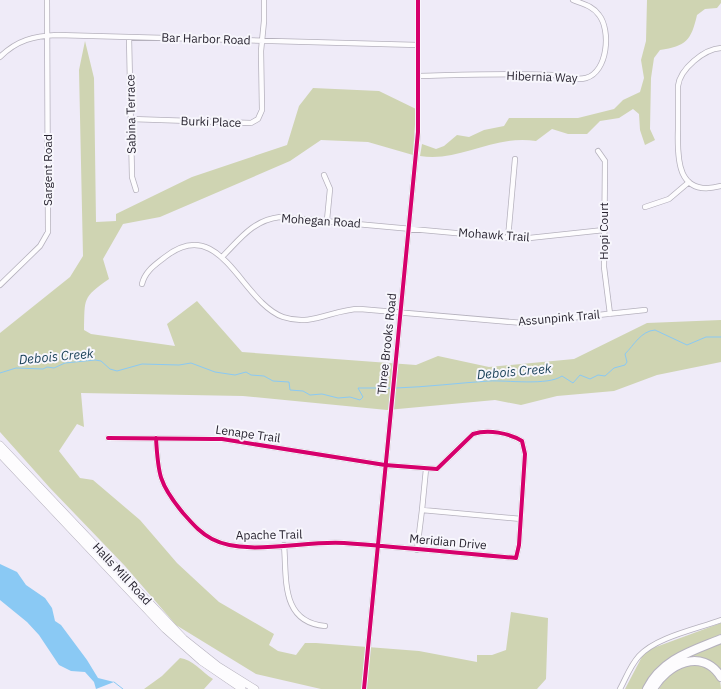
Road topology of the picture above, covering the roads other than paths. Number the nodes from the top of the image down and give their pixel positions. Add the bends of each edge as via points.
1 (47, 0) edge
2 (264, 0) edge
3 (418, 0) edge
4 (574, 0) edge
5 (48, 36) junction
6 (130, 37) junction
7 (262, 40) junction
8 (418, 46) junction
9 (721, 48) edge
10 (0, 57) edge
11 (418, 76) junction
12 (131, 119) junction
13 (598, 151) dead end
14 (516, 159) dead end
15 (324, 175) dead end
16 (689, 182) junction
17 (721, 186) edge
18 (136, 190) dead end
19 (645, 207) dead end
20 (327, 220) junction
21 (408, 229) junction
22 (604, 230) junction
23 (508, 238) junction
24 (222, 256) junction
25 (142, 284) dead end
26 (0, 285) edge
27 (645, 310) dead end
28 (400, 312) junction
29 (610, 314) junction
30 (108, 438) dead end
31 (156, 438) junction
32 (0, 445) edge
33 (0, 454) edge
34 (385, 465) junction
35 (426, 469) junction
36 (422, 510) junction
37 (521, 519) junction
38 (284, 545) junction
39 (378, 546) junction
40 (417, 550) junction
41 (721, 620) edge
42 (326, 626) dead end
43 (721, 639) edge
44 (721, 677) edge
45 (242, 689) edge
46 (255, 689) edge
47 (364, 689) edge
48 (620, 689) edge
49 (647, 689) edge
50 (653, 689) edge

1 - 5 street, Sargent Road
2 - 7 street
3 - 8 street, Three Brooks Road
4 - 11 street, Hibernia Way via 594,9 604,26 604,59 598,71 589,77 577,79 552,75
5 - 6 street, Bar Harbor Road
5 - 10 street, Bar Harbor Road via 25,40
5 - 26 street, Sargent Road via 48,232 40,246
6 - 7 street, Bar Harbor Road
6 - 12 street, Sabina Terrace
7 - 8 street, Bar Harbor Road
7 - 12 street, Burki Place via 262,113 256,121 251,123
8 - 11 street, Three Brooks Road
9 - 16 street via 710,51 697,60 678,82 678,161 682,173
11 - 21 street, Three Brooks Road via 419,118
12 - 18 street, Sabina Terrace via 132,176
13 - 22 street, Hopi Court via 605,161
14 - 23 street
15 - 20 street via 330,189
16 - 17 street via 705,188
16 - 19 street via 670,199
20 - 21 street, Mohegan Road
20 - 24 street, Mohegan Road via 280,217 263,221 246,232
21 - 23 street, Mohawk Trail
21 - 28 street, Three Brooks Road
22 - 23 street, Mohawk Trail via 534,238
22 - 29 street, Hopi Court via 605,280
24 - 25 street via 201,247 179,249 149,270
24 - 28 street, Assunpink Trail via 261,303 284,317 311,320 353,309
27 - 29 street, Assunpink Trail
28 - 29 street, Assunpink Trail via 523,323
28 - 34 street, Three Brooks Road
30 - 31 street, Lenape Trail
31 - 34 street, Lenape Trail via 222,439
31 - 38 street, Apache Trail via 157,465 163,485 200,532 215,541 233,546
32 - 46 main road, Halls Mill Road via 184,639 218,666
33 - 45 main road, Halls Mill Road via 165,629 201,661
34 - 35 street, Lenape Trail
34 - 39 street, Three Brooks Road
35 - 36 street
35 - 37 street via 437,469 443,465 473,434 479,432 511,435 522,441 525,454
36 - 37 street
36 - 40 street
37 - 40 street, Meridian Drive via 516,558
38 - 39 street, Apache Trail via 342,543
38 - 42 street via 286,589 291,604 310,623
39 - 40 street, Meridian Drive
39 - 47 street, Three Brooks Road
41 - 48 street via 647,648 635,661
43 - 49 highway via 673,660 656,674
44 - 50 highway via 708,664 687,661 670,669

